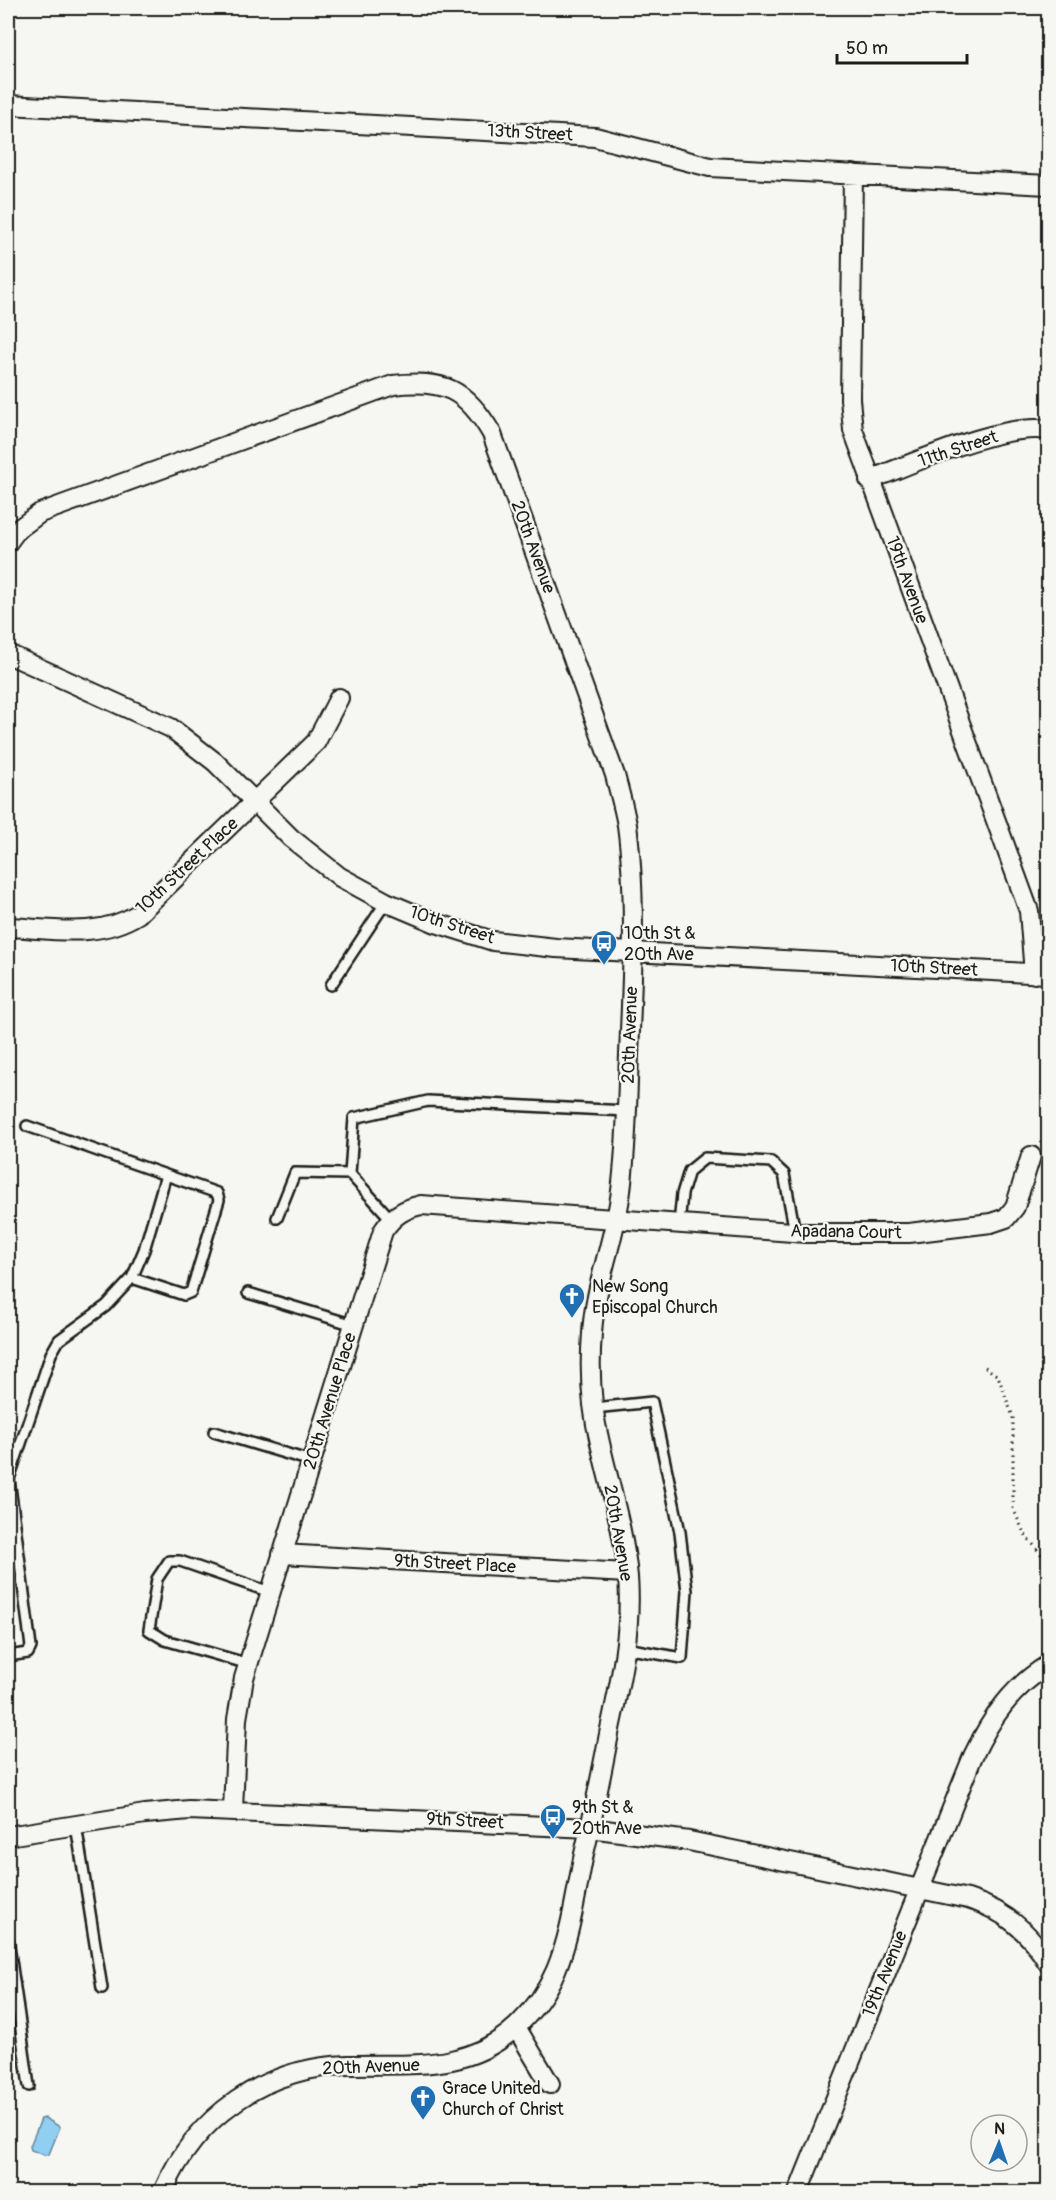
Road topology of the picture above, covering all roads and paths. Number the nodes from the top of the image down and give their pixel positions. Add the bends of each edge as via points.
1 (8, 105) edge
2 (853, 174) junction
3 (1048, 185) edge
4 (1048, 430) edge
5 (869, 480) junction
6 (8, 542) edge
7 (8, 654) edge
8 (339, 698) dead end
9 (255, 801) junction
10 (386, 902) junction
11 (8, 927) edge
12 (633, 952) junction
13 (1041, 974) edge
14 (331, 985) dead end
15 (627, 1111) junction
16 (27, 1126) dead end
17 (1031, 1155) dead end
18 (350, 1174) junction
19 (166, 1175) junction
20 (617, 1217) junction
21 (277, 1218) dead end
22 (391, 1219) junction
23 (679, 1225) junction
24 (795, 1232) junction
25 (132, 1278) junction
26 (248, 1293) dead end
27 (354, 1325) junction
28 (986, 1367) dead end
29 (594, 1408) junction
30 (214, 1432) dead end
31 (311, 1461) junction
32 (282, 1554) junction
33 (1048, 1563) edge
34 (627, 1573) junction
35 (270, 1592) junction
36 (625, 1648) junction
37 (8, 1656) edge
38 (249, 1664) junction
39 (1048, 1665) edge
40 (232, 1810) junction
41 (76, 1825) junction
42 (590, 1828) junction
43 (8, 1836) edge
44 (919, 1889) junction
45 (8, 1939) edge
46 (1048, 1963) edge
47 (102, 1988) dead end
48 (516, 2027) junction
49 (550, 2084) dead end
50 (29, 2086) dead end
51 (163, 2193) edge
52 (798, 2193) edge

1 - 2 street, 13th Street via 595,137 710,167
2 - 3 street, 13th Street
2 - 5 street, 19th Avenue via 850,399 853,430
4 - 5 street, 11th Street via 1037,428 983,439
5 - 13 street, 19th Avenue via 1029,911
6 - 12 street, 20th Avenue via 40,513 393,385 422,382 452,390 480,413 492,434 615,775 626,824
7 - 9 street, 10th Street via 171,728 192,742
8 - 9 street, 10th Street Place via 316,742
9 - 10 street, 10th Street via 291,838 340,877
9 - 11 street, 10th Street Place via 138,914 122,924 84,931
10 - 12 street, 10th Street via 493,941
10 - 14 lane
12 - 13 street, 10th Street
12 - 15 street, 20th Avenue
15 - 18 lane via 428,1101 354,1119
15 - 20 street, 20th Avenue
16 - 19 lane
17 - 24 street, Apadana Court via 1015,1207 1006,1218 991,1223 909,1233
18 - 21 lane via 295,1173
18 - 22 lane
19 - 25 lane
19 - 25 lane via 219,1196 191,1292 184,1295
20 - 22 street via 421,1205 407,1208
20 - 23 street, Apadana Court
20 - 29 street, 20th Avenue via 597,1291 592,1328
22 - 27 street, 20th Avenue Place via 383,1232
23 - 24 street, Apadana Court
23 - 24 lane via 689,1171 705,1158 771,1162 784,1174
25 - 37 lane via 112,1301 54,1347 12,1468 9,1488 31,1647 28,1653
26 - 27 lane
27 - 31 street, 20th Avenue Place
28 - 33 path via 998,1376 1013,1417 1013,1509 1024,1533
29 - 34 street, 20th Avenue
29 - 36 lane via 652,1402 680,1532 687,1591 682,1658
30 - 31 lane
31 - 32 street, 20th Avenue Place
32 - 34 street, 9th Street Place
32 - 35 street, 20th Avenue Place
34 - 36 street, 20th Avenue
35 - 38 street, 20th Avenue Place
35 - 38 lane via 180,1561 169,1561 157,1579 149,1630 165,1640
36 - 42 street, 20th Avenue
38 - 40 street, 20th Avenue Place via 237,1719
39 - 44 street, 19th Avenue via 1023,1682 990,1721
40 - 41 street, 9th Street via 167,1812
40 - 42 street, 9th Street
41 - 43 street, 9th Street
41 - 47 lane
42 - 44 street, 9th Street via 689,1841
42 - 48 street, 20th Avenue via 557,1967 534,2008
44 - 46 street, 9th Street via 968,1899 1003,1914 1022,1928
44 - 52 street, 19th Avenue
45 - 50 lane
48 - 49 street
48 - 51 street, 20th Avenue via 476,2053 451,2061 425,2066 320,2067 287,2074 262,2085 238,2098 198,2133

